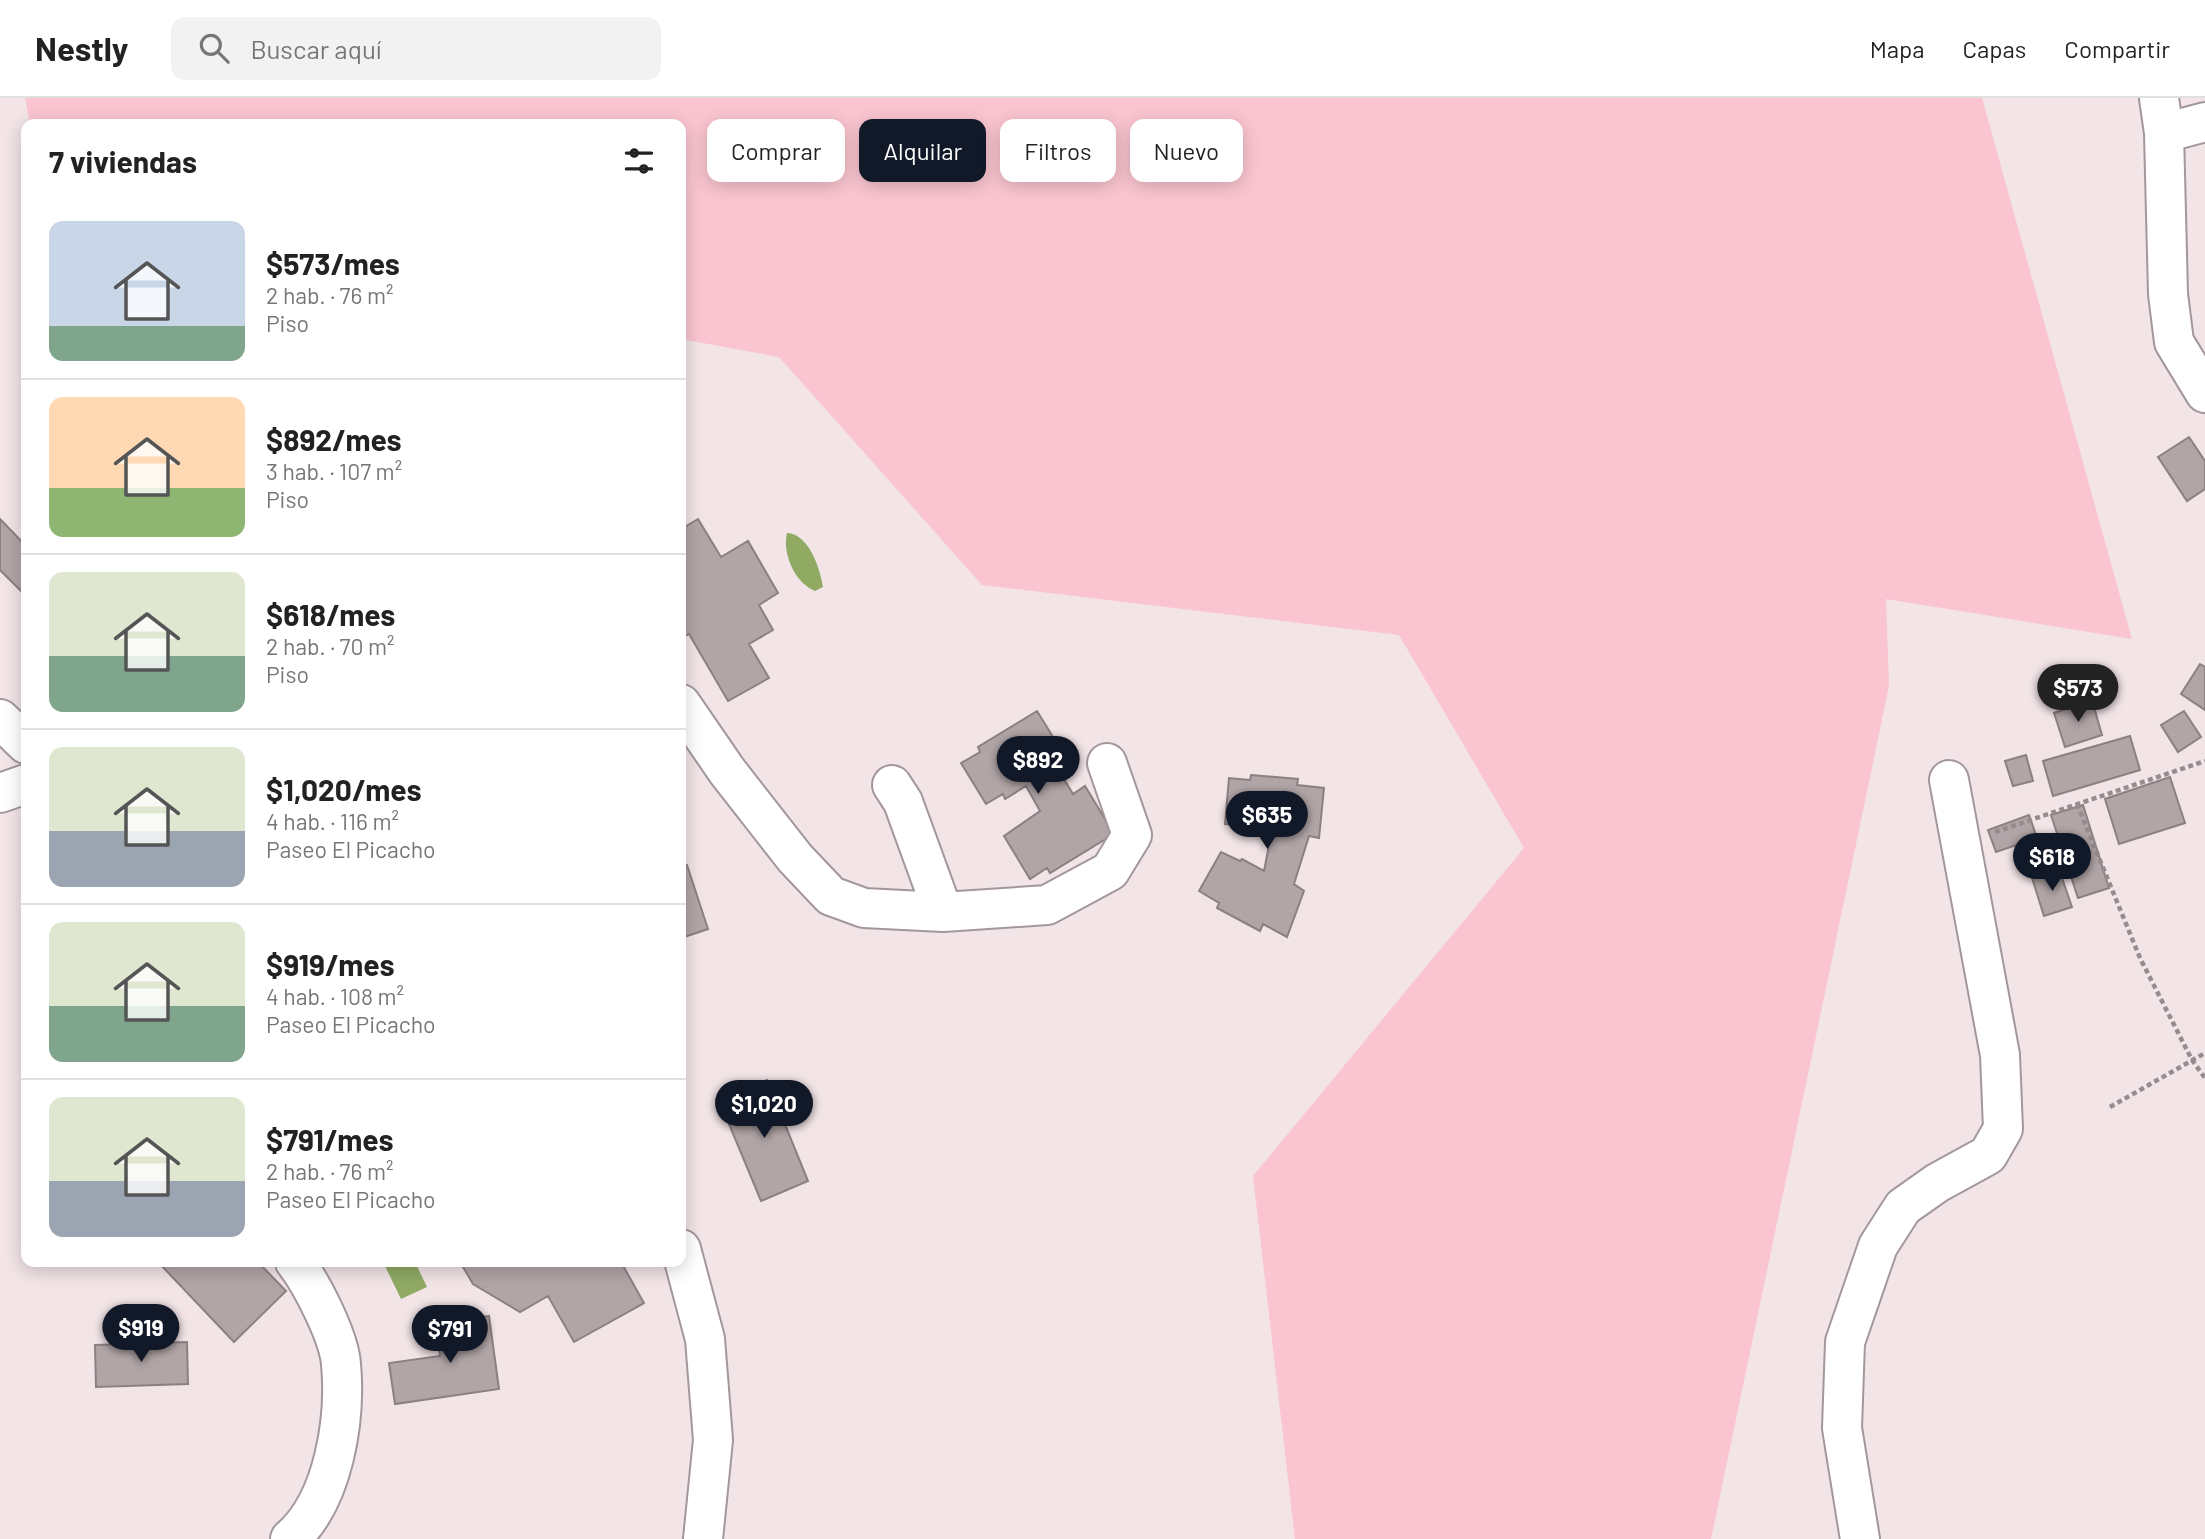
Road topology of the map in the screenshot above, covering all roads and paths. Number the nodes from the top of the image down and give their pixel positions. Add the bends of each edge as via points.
1 (2162, 115) edge
2 (2205, 122) edge
3 (2205, 394) edge
4 (686, 711) edge
5 (0, 719) edge
6 (21, 739) edge
7 (2205, 761) edge
8 (1107, 763) dead end
9 (1949, 780) dead end
10 (892, 785) dead end
11 (21, 786) edge
12 (0, 793) edge
13 (2077, 804) junction
14 (1961, 843) junction
15 (943, 912) junction
16 (2205, 1053) edge
17 (2192, 1060) junction
18 (2205, 1078) edge
19 (2110, 1107) dead end
20 (298, 1267) edge
21 (686, 1267) edge
22 (290, 1539) edge
23 (703, 1539) edge
24 (1860, 1539) edge

1 - 2 street
1 - 3 street via 2174,342
4 - 15 street via 727,771 831,897 864,908
5 - 6 street
7 - 13 path
8 - 15 street via 1132,835 1110,871 1047,905
9 - 14 street
10 - 15 street via 903,802
11 - 12 street
13 - 14 path
13 - 17 path via 2140,958
14 - 24 street via 2000,1055 2003,1129 1988,1156 1903,1207 1878,1246 1845,1342 1842,1428
16 - 17 path
17 - 18 path
17 - 19 path
20 - 22 street via 327,1316 341,1362 340,1438 324,1490 303,1527
21 - 23 street via 705,1339 713,1440

